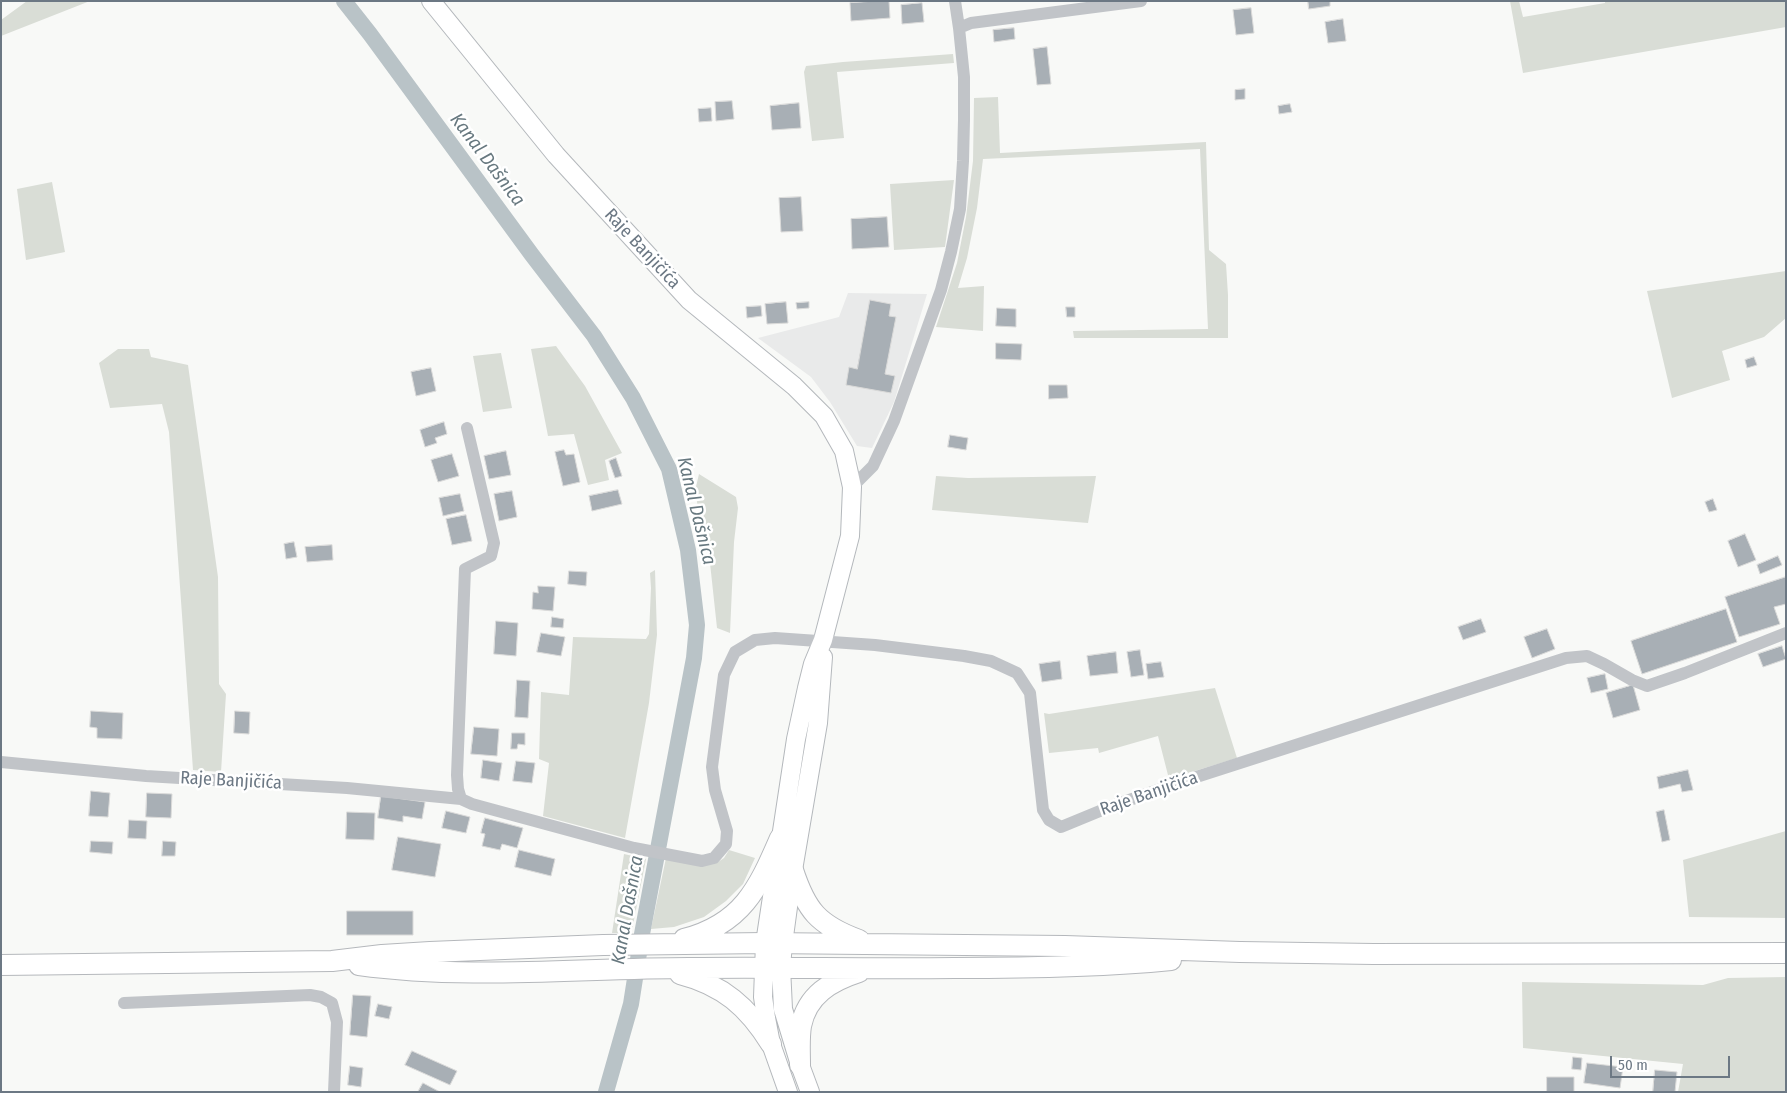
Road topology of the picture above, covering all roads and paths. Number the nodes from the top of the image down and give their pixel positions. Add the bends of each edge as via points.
1 (431, 1) edge
2 (955, 1) edge
3 (1141, 1) edge
4 (960, 28) junction
5 (468, 428) dead end
6 (852, 487) junction
7 (1786, 633) edge
8 (824, 640) junction
9 (1, 762) edge
10 (461, 799) junction
11 (780, 838) junction
12 (793, 870) junction
13 (774, 944) junction
14 (870, 944) junction
15 (655, 945) junction
16 (1240, 952) junction
17 (1786, 954) edge
18 (332, 961) junction
19 (1, 965) edge
20 (772, 967) junction
21 (657, 968) junction
22 (866, 969) junction
23 (124, 1003) dead end
24 (771, 1044) junction
25 (800, 1065) junction
26 (334, 1092) edge
27 (788, 1092) edge
28 (810, 1092) edge

1 - 6 main road, Raje Banjičića via 556,155 688,300 794,386 824,416 844,451
2 - 4 street
3 - 4 street via 972,23
4 - 6 street via 964,77 963,161 960,209 951,252 941,290 894,421 873,466
5 - 10 street via 494,542 491,556 465,569 457,775
6 - 8 main road, Raje Banjičića via 850,536
7 - 8 street, Raje Banjičića via 1647,686 1587,656 1566,658 1187,780 1061,827 1048,820 1043,810 1030,693 1017,673 991,661 964,656
8 - 10 street, Raje Banjičića via 755,640 734,652 724,675 712,767 727,831 726,844 714,858 702,860 634,848
8 - 11 main road via 807,688
8 - 12 main road via 818,723
9 - 10 street, Raje Banjičića
11 - 13 main road
11 - 15 main road via 754,891 729,919 712,930
12 - 13 main road
12 - 14 main road via 808,907 820,919 834,930
13 - 14 main road
13 - 15 main road
13 - 20 main road
14 - 16 main road
15 - 18 main road via 382,954
16 - 17 main road
16 - 22 main road via 1132,964
18 - 19 main road
18 - 21 main road via 393,970
20 - 21 main road
20 - 22 main road
20 - 24 main road via 762,997
20 - 25 main road
21 - 24 main road via 700,979 732,998 758,1023
22 - 25 main road via 838,979 814,996 801,1026
23 - 26 street via 321,997 332,1003 337,1022
24 - 27 main road
25 - 28 main road

